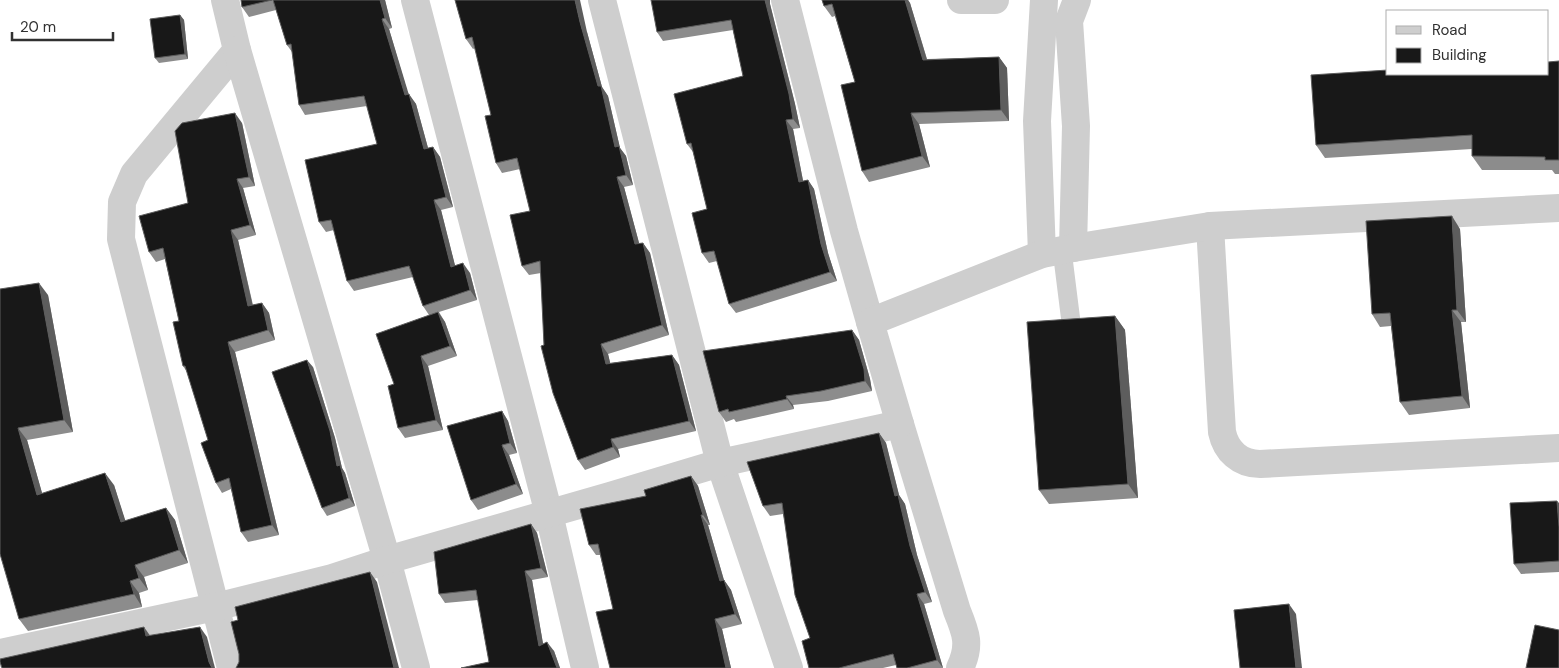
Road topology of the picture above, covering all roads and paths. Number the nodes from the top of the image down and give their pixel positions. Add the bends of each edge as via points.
1 (224, 0) edge
2 (415, 0) edge
3 (602, 0) edge
4 (785, 0) edge
5 (962, 0) edge
6 (995, 0) edge
7 (1044, 0) edge
8 (1077, 0) edge
9 (238, 50) junction
10 (1037, 121) junction
11 (1076, 126) junction
12 (1559, 208) edge
13 (1210, 226) junction
14 (1059, 251) junction
15 (870, 322) junction
16 (1071, 322) edge
17 (900, 424) junction
18 (1559, 448) edge
19 (720, 463) junction
20 (549, 514) junction
21 (387, 560) junction
22 (215, 607) junction
23 (0, 653) edge
24 (231, 668) edge
25 (416, 668) edge
26 (585, 668) edge
27 (789, 668) edge
28 (960, 668) edge

1 - 9 street
2 - 20 street
3 - 19 street
4 - 15 street
5 - 6 street
7 - 10 street
8 - 11 street via 1069,21
9 - 21 street
9 - 22 street via 134,174 122,202 121,238
10 - 11 street
10 - 14 street
11 - 14 street
12 - 13 street
13 - 14 street
13 - 18 street via 1222,432 1227,447 1238,458 1260,464
14 - 15 street
14 - 16 lane
15 - 17 street
17 - 19 street
17 - 28 street via 966,634 966,655
19 - 20 street
19 - 27 street
20 - 21 street
20 - 26 street
21 - 22 street via 332,578
21 - 25 street
22 - 23 street
22 - 24 street

